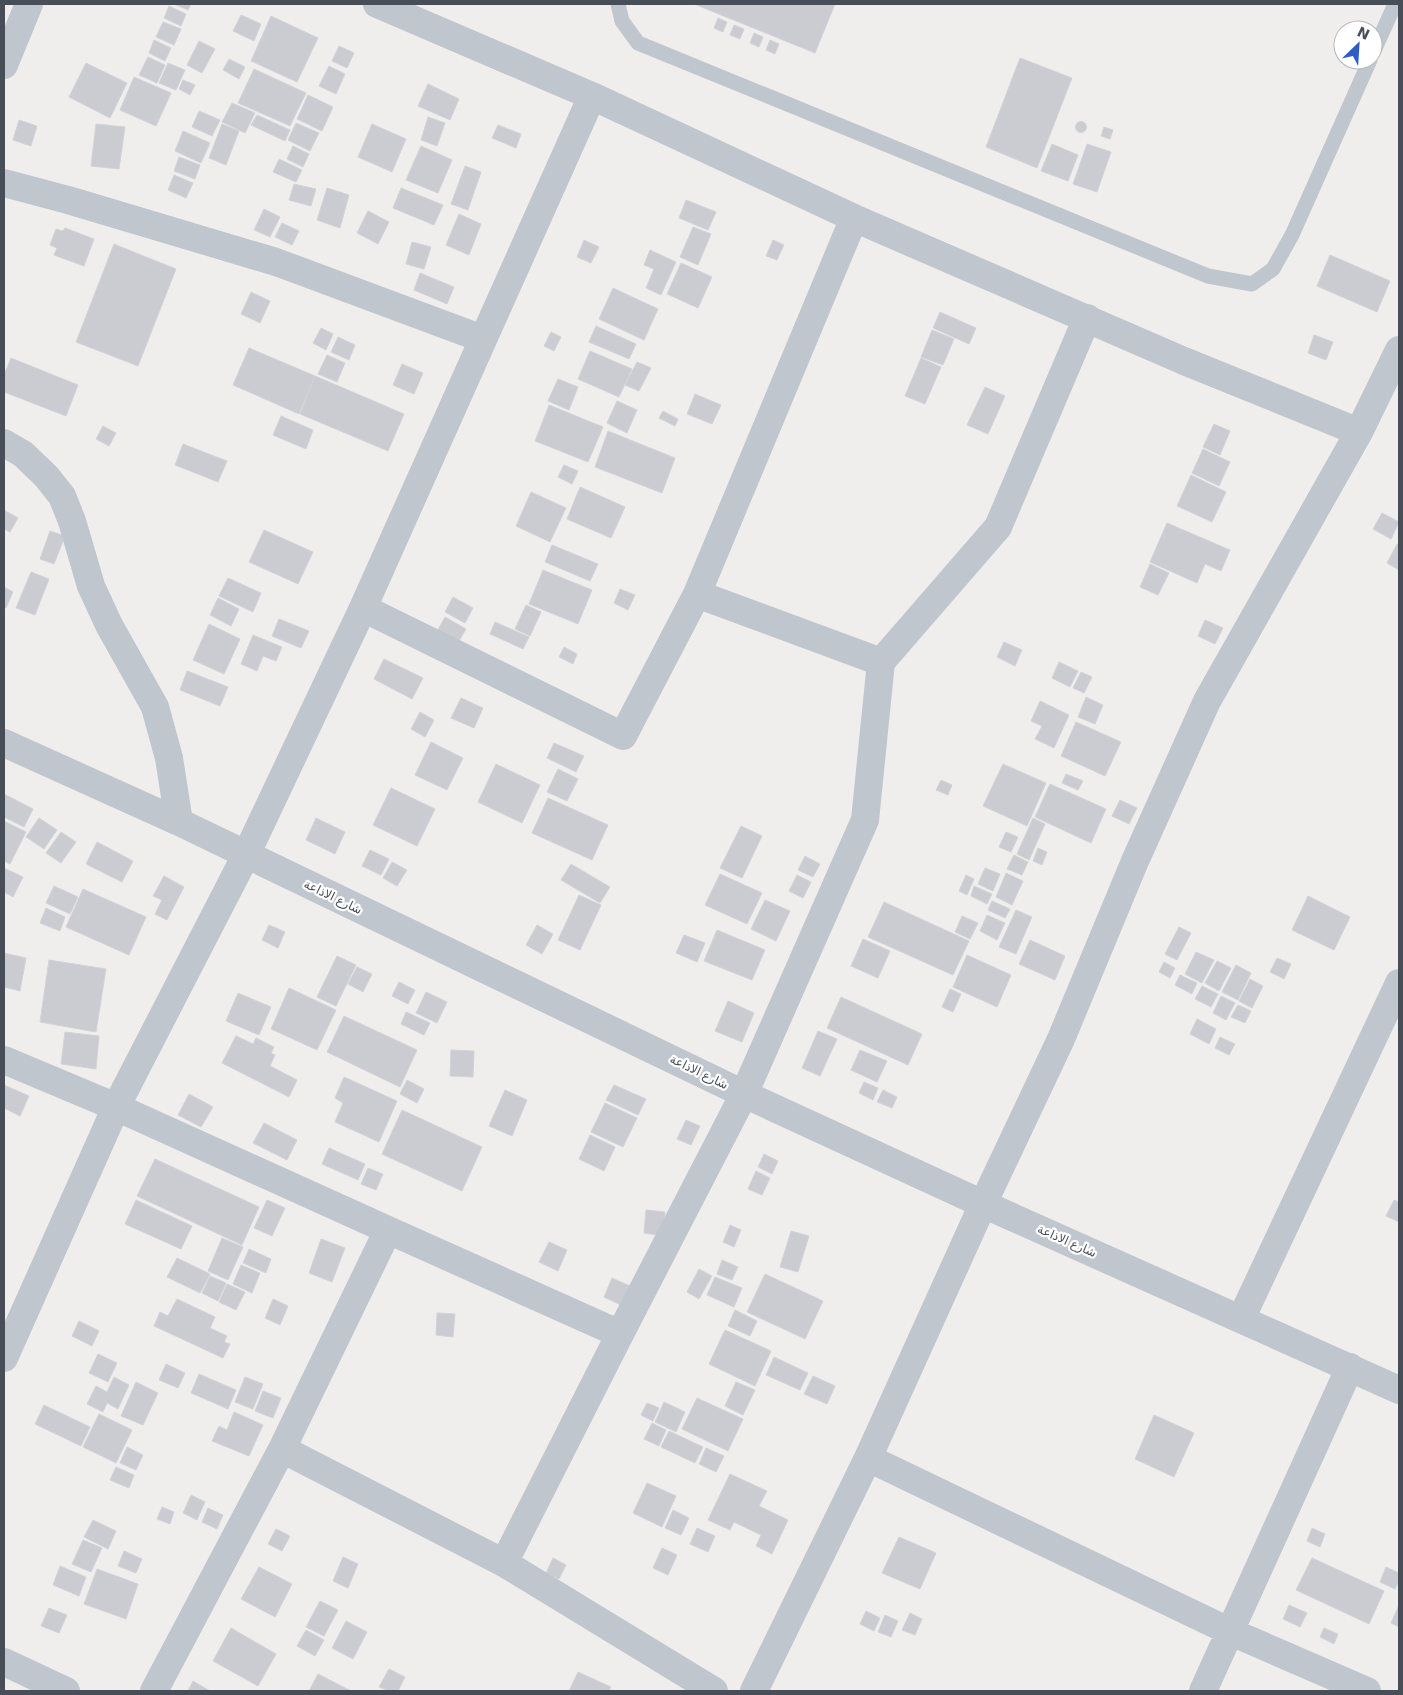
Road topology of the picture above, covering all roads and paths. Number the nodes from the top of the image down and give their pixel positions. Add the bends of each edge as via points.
1 (29, 4) edge
2 (377, 4) edge
3 (618, 4) edge
4 (1395, 4) edge
5 (1383, 31) edge
6 (4, 65) edge
7 (1366, 70) edge
8 (592, 96) junction
9 (4, 183) edge
10 (854, 218) junction
11 (1087, 318) junction
12 (483, 340) junction
13 (1399, 350) edge
14 (1359, 432) junction
15 (4, 443) edge
16 (697, 594) junction
17 (363, 608) junction
18 (881, 662) junction
19 (4, 743) edge
20 (179, 822) junction
21 (246, 855) junction
22 (1399, 984) edge
23 (4, 1060) edge
24 (744, 1094) junction
25 (116, 1107) junction
26 (983, 1204) junction
27 (388, 1230) junction
28 (1241, 1319) junction
29 (620, 1334) junction
30 (4, 1358) edge
31 (1350, 1368) junction
32 (1399, 1390) edge
33 (282, 1449) junction
34 (868, 1458) junction
35 (504, 1563) junction
36 (1231, 1632) junction
37 (4, 1662) edge
38 (66, 1691) edge
39 (154, 1691) edge
40 (714, 1691) edge
41 (754, 1691) edge
42 (1203, 1691) edge
43 (1367, 1691) edge

1 - 6 street
2 - 8 street
3 - 7 lane via 622,21 638,43 1208,276 1252,284 1273,269 1292,235
4 - 5 lane
8 - 10 street
8 - 12 street
9 - 12 street via 276,262
10 - 11 street
10 - 16 street
11 - 14 street
11 - 18 street via 998,527
12 - 17 street
13 - 14 street
14 - 26 street via 1207,701 1135,861 1061,1039
15 - 20 street via 23,454 62,496 91,586 155,707 169,758
16 - 17 street via 623,736
16 - 18 street
17 - 21 street
18 - 24 street via 865,820
19 - 20 street, شارع الاذاعة
20 - 21 street, شارع الاذاعة
21 - 24 street, شارع الاذاعة
21 - 25 street
22 - 28 street
23 - 25 street
24 - 26 street, شارع الاذاعة
24 - 29 street
25 - 27 street
25 - 30 street
26 - 28 street, شارع الاذاعة
26 - 34 street
27 - 29 street
27 - 33 street
28 - 31 street, شارع الاذاعة
29 - 35 street
31 - 32 street, شارع الاذاعة
31 - 36 street
33 - 35 street
33 - 39 street
34 - 36 street
34 - 41 street
35 - 40 street
36 - 42 street
36 - 43 street
37 - 38 street

